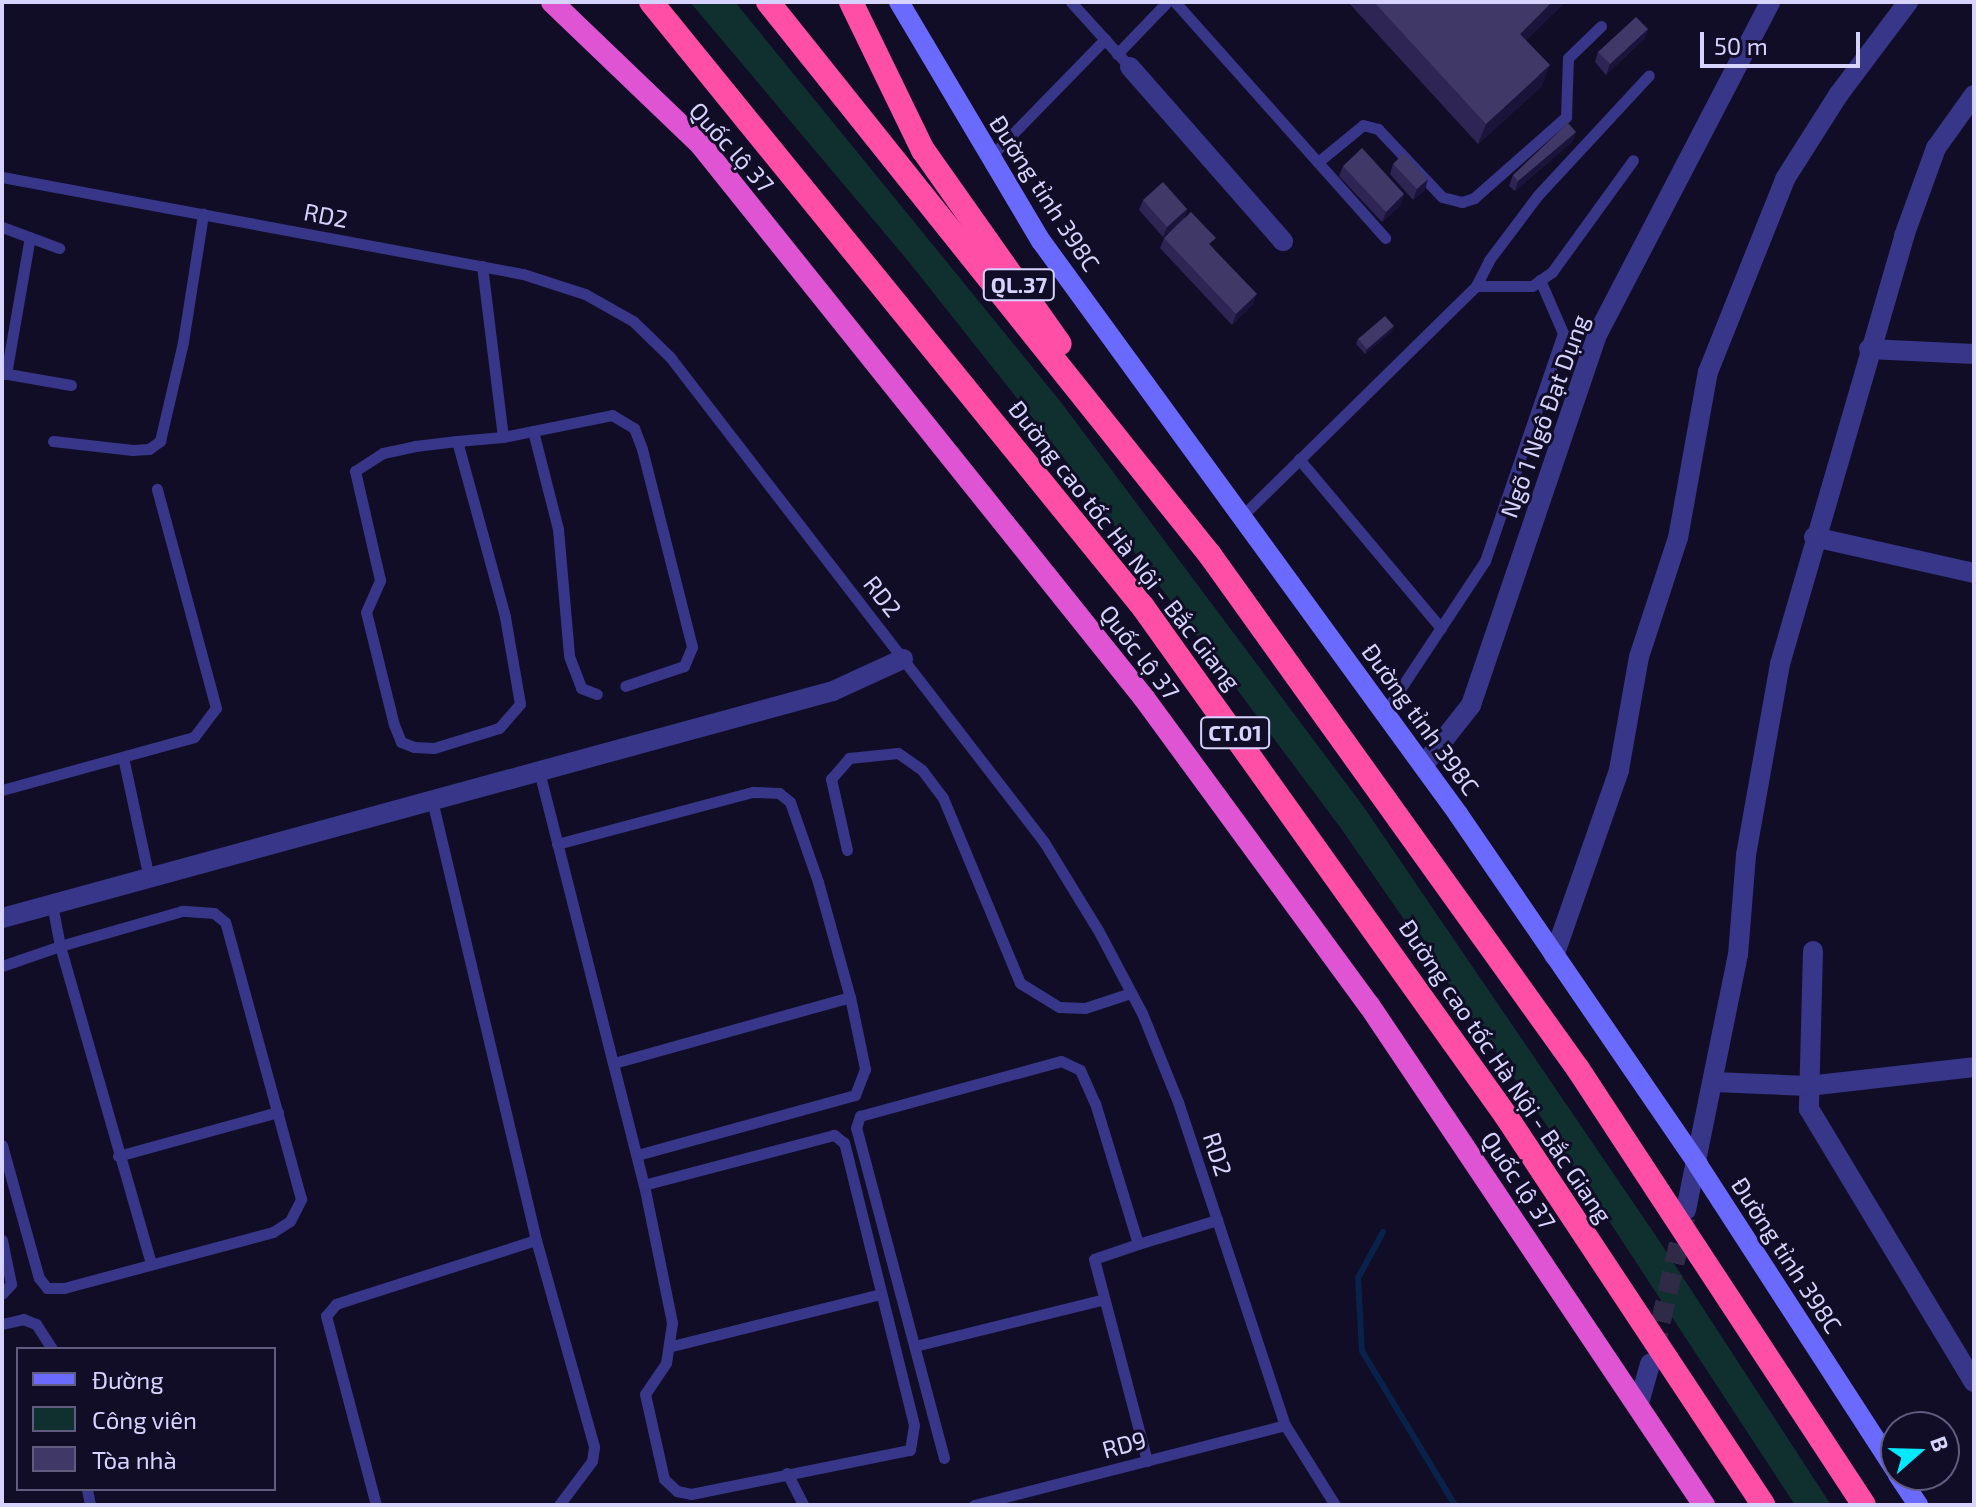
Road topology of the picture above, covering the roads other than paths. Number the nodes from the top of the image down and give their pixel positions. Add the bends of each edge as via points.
1 (551, 2) edge
2 (651, 2) edge
3 (768, 2) edge
4 (851, 2) edge
5 (899, 2) edge
6 (1071, 2) edge
7 (1167, 2) edge
8 (1175, 2) edge
9 (1770, 2) edge
10 (1908, 2) edge
11 (1601, 26) dead end
12 (1105, 39) junction
13 (1123, 60) junction
14 (1649, 75) dead end
15 (1974, 95) edge
16 (989, 157) junction
17 (1633, 160) dead end
18 (1318, 162) junction
19 (2, 177) edge
20 (203, 214) junction
21 (2, 227) edge
22 (30, 237) junction
23 (1385, 238) dead end
24 (1283, 241) dead end
25 (59, 248) dead end
26 (482, 266) junction
27 (1540, 280) junction
28 (1476, 286) junction
29 (1869, 349) junction
30 (1974, 354) edge
31 (4, 374) edge
32 (71, 385) dead end
33 (533, 431) junction
34 (503, 437) junction
35 (53, 441) dead end
36 (457, 441) junction
37 (1299, 459) junction
38 (157, 489) dead end
39 (1242, 516) junction
40 (1814, 537) junction
41 (1210, 555) junction
42 (1974, 573) edge
43 (1441, 628) junction
44 (903, 659) junction
45 (625, 686) dead end
46 (597, 694) dead end
47 (1385, 712) junction
48 (123, 757) junction
49 (1423, 766) junction
50 (539, 771) junction
51 (2, 790) edge
52 (432, 800) junction
53 (557, 844) junction
54 (847, 850) dead end
55 (149, 878) junction
56 (52, 904) junction
57 (2, 918) edge
58 (60, 946) junction
59 (1813, 951) dead end
60 (1554, 956) junction
61 (2, 966) edge
62 (1131, 993) junction
63 (850, 997) junction
64 (614, 1063) junction
65 (1974, 1067) edge
66 (1714, 1082) junction
67 (1808, 1086) junction
68 (278, 1112) junction
69 (2, 1145) edge
70 (637, 1155) junction
71 (118, 1156) junction
72 (1698, 1165) junction
73 (644, 1185) junction
74 (1686, 1210) tunnel mouth
75 (1217, 1220) junction
76 (2, 1240) edge
77 (536, 1240) junction
78 (1138, 1244) junction
79 (151, 1264) junction
80 (2, 1294) edge
81 (881, 1294) junction
82 (1101, 1300) junction
83 (2, 1324) edge
84 (672, 1346) junction
85 (915, 1346) junction
86 (51, 1347) edge
87 (1650, 1364) tunnel mouth
88 (1973, 1379) edge
89 (1639, 1403) junction
90 (1285, 1425) junction
91 (1880, 1447) edge
92 (944, 1458) dead end
93 (1147, 1461) junction
94 (787, 1473) junction
95 (376, 1505) edge
96 (559, 1505) edge
97 (803, 1505) edge
98 (980, 1505) edge
99 (1335, 1505) edge
100 (1704, 1505) edge
101 (1763, 1505) edge
102 (1864, 1505) edge

1 - 89 highway, Quốc lộ 37 via 701,145 1144,698 1369,1005
2 - 101 highway, Đường cao tốc Hà Nội - Bắc Giang / CT.01 via 1143,607 1506,1116
3 - 41 highway
4 - 41 highway, QL.37 via 923,150
5 - 16 main road, Đường tỉnh 398C
6 - 12 lane
7 - 13 lane
8 - 18 lane
9 - 49 street, Ngõ 1 Ngô Đạt Dụng via 1597,335 1471,705
10 - 60 street via 1839,94 1785,179 1708,372 1678,538 1639,657 1619,770
11 - 18 lane via 1568,58 1566,117 1474,198 1462,202 1442,197 1378,129 1363,125
12 - 13 lane
12 - 16 lane
13 - 24 street
14 - 28 lane via 1538,195
15 - 29 street via 1936,148
16 - 39 main road, Đường tỉnh 398C via 1041,241
17 - 27 lane via 1552,272
18 - 23 lane
19 - 20 lane, RD2
20 - 26 lane, RD2
20 - 35 lane via 183,342 160,441 149,449 132,450
21 - 22 lane
22 - 25 lane
22 - 31 lane
26 - 34 lane
26 - 44 lane, RD2 via 585,294 633,321 670,357
27 - 28 lane via 1514,289 1491,283
27 - 43 lane via 1563,333 1485,561
28 - 37 lane
29 - 30 street
29 - 40 street
31 - 32 lane
33 - 34 lane
33 - 45 lane via 612,415 634,428 642,449 692,647 684,666
33 - 46 lane via 558,529 569,656 581,688
34 - 36 lane
36 - 36 lane via 505,617 520,704 499,728 434,748 414,747 401,742 394,725 366,612 380,580 355,471 383,453
37 - 39 lane
37 - 43 lane
38 - 48 lane via 216,708 194,737
39 - 47 main road, Đường tỉnh 398C
40 - 42 street
40 - 66 street via 1763,749 1738,955
41 - 102 highway via 1578,1069
43 - 47 lane
44 - 50 street via 833,691
44 - 62 lane, RD2 via 1044,842
47 - 49 main road, Đường tỉnh 398C
48 - 51 lane
48 - 55 lane
49 - 60 main road, Đường tỉnh 398C
50 - 52 street
50 - 53 lane
52 - 55 street
52 - 77 lane
53 - 63 lane via 753,792 779,793 790,802 818,882
53 - 64 lane
54 - 62 lane via 831,779 849,758 898,753 922,770 943,798 1020,983 1059,1007 1085,1008
55 - 56 street
56 - 57 street
56 - 58 lane
58 - 61 lane
58 - 68 lane via 182,911 214,913 225,922
58 - 71 lane
59 - 67 street via 1814,1041
60 - 72 main road, Đường tỉnh 398C
62 - 75 lane, RD2 via 1178,1102
63 - 64 lane
63 - 70 lane via 865,1069 855,1095
64 - 70 lane
65 - 67 street
66 - 67 street
66 - 72 street
67 - 88 street via 1809,1109 1819,1130
68 - 71 lane
68 - 79 lane via 301,1199 290,1221 273,1232
69 - 79 lane via 39,1278 47,1288
70 - 73 lane
71 - 79 lane
72 - 74 street
72 - 91 main road, Đường tỉnh 398C
73 - 81 lane via 834,1135 844,1143 852,1165
73 - 84 lane
75 - 78 lane
75 - 90 lane, RD2
76 - 80 lane via 11,1276
77 - 95 lane via 336,1304 326,1316
77 - 96 lane via 594,1447 592,1461
78 - 82 lane via 1094,1259
78 - 85 lane via 1095,1103 1080,1070 1071,1065 1061,1061 864,1114 856,1128
81 - 84 lane
81 - 94 lane via 915,1440 910,1450
82 - 85 lane
82 - 93 lane
83 - 86 lane via 23,1319 36,1324
84 - 94 lane via 645,1394 664,1479 677,1491 691,1494
85 - 92 lane
87 - 89 street
89 - 100 highway, Quốc lộ 37
90 - 93 lane, RD9
90 - 99 lane, RD2
93 - 98 lane, RD9
94 - 97 lane

